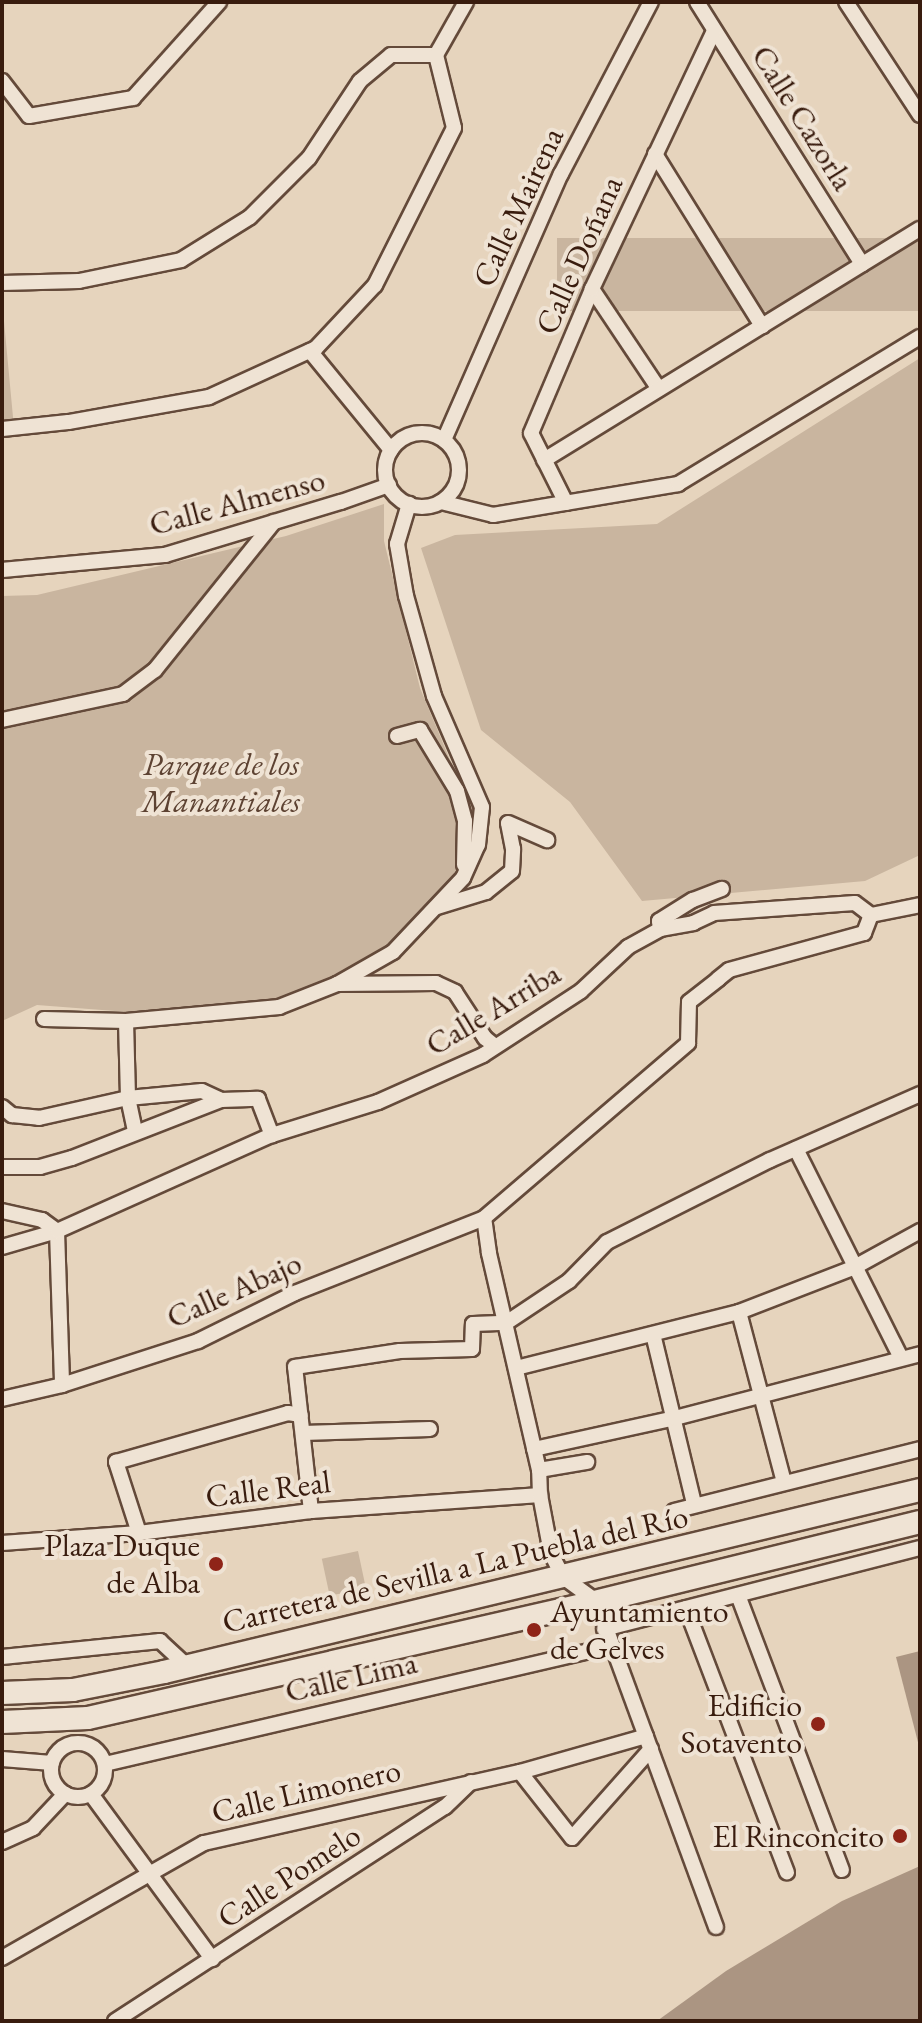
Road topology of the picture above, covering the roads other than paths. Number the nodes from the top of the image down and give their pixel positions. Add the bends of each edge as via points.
1 (219, 2) edge
2 (466, 2) edge
3 (651, 2) edge
4 (697, 2) edge
5 (846, 2) edge
6 (714, 31) junction
7 (436, 55) junction
8 (2, 81) edge
9 (920, 115) edge
10 (655, 154) junction
11 (920, 229) edge
12 (862, 264) junction
13 (2, 283) edge
14 (592, 289) junction
15 (762, 326) junction
16 (920, 337) edge
17 (310, 351) junction
18 (659, 389) junction
19 (2, 429) edge
20 (444, 440) junction
21 (391, 450) junction
22 (544, 460) junction
23 (389, 485) junction
24 (441, 502) junction
25 (566, 503) junction
26 (409, 504) junction
27 (274, 522) junction
28 (2, 570) edge
29 (2, 720) edge
30 (397, 736) dead end
31 (547, 840) dead end
32 (463, 878) junction
33 (722, 889) dead end
34 (920, 905) edge
35 (437, 907) junction
36 (871, 915) junction
37 (660, 929) junction
38 (337, 984) junction
39 (44, 1019) dead end
40 (126, 1021) junction
41 (495, 1046) junction
42 (920, 1094) edge
43 (128, 1098) junction
44 (221, 1100) junction
45 (2, 1107) edge
46 (135, 1132) junction
47 (272, 1135) junction
48 (796, 1149) junction
49 (2, 1167) edge
50 (2, 1211) edge
51 (484, 1218) junction
52 (57, 1231) junction
53 (920, 1231) edge
54 (2, 1247) edge
55 (853, 1268) junction
56 (739, 1312) junction
57 (506, 1323) junction
58 (653, 1334) junction
59 (920, 1354) edge
60 (901, 1358) junction
61 (516, 1368) junction
62 (62, 1385) junction
63 (762, 1396) junction
64 (2, 1399) edge
65 (301, 1415) junction
66 (675, 1418) junction
67 (430, 1429) dead end
68 (303, 1433) junction
69 (534, 1449) junction
70 (920, 1449) edge
71 (587, 1462) dead end
72 (539, 1470) junction
73 (784, 1482) junction
74 (920, 1490) edge
75 (540, 1495) junction
76 (694, 1504) junction
77 (311, 1511) junction
78 (674, 1511) dead end
79 (920, 1522) edge
80 (139, 1533) junction
81 (2, 1543) edge
82 (920, 1548) edge
83 (563, 1577) junction
84 (738, 1595) junction
85 (596, 1601) junction
86 (686, 1608) junction
87 (604, 1629) junction
88 (611, 1646) junction
89 (2, 1657) edge
90 (187, 1666) junction
91 (2, 1693) edge
92 (2, 1722) edge
93 (648, 1742) junction
94 (2, 1759) edge
95 (52, 1763) junction
96 (105, 1764) junction
97 (520, 1772) junction
98 (472, 1782) junction
99 (65, 1794) junction
100 (91, 1794) junction
101 (2, 1842) edge
102 (842, 1870) dead end
103 (147, 1872) junction
104 (787, 1872) dead end
105 (716, 1927) dead end
106 (2, 1958) edge
107 (212, 1959) junction
108 (115, 2021) edge

1 - 8 street via 133,98 29,116
2 - 7 street
3 - 20 street, Calle Mairena via 561,174
4 - 6 street, Calle Cazorla
5 - 9 street
6 - 10 street, Calle Doñana
6 - 12 street, Calle Cazorla
7 - 13 street via 391,55 360,81 309,158 250,217 181,260 79,281
7 - 17 street via 454,128 375,285
10 - 14 street, Calle Doñana
10 - 15 street
11 - 12 street
12 - 15 street
14 - 18 street
14 - 22 street, Calle Doñana via 531,433
15 - 18 street
16 - 25 street via 678,484
17 - 19 street via 209,397
17 - 21 street
18 - 22 street
20 - 21 street via 410,435
20 - 24 street via 458,460 459,472
21 - 23 street
22 - 25 street, Calle Doñana
23 - 26 street
23 - 27 street, Calle Almenso
24 - 25 street via 493,515
24 - 26 street via 429,507
26 - 32 street via 397,544 406,596 434,696 482,807 478,845
27 - 28 street, Calle Almenso via 165,555
27 - 29 street via 155,670 123,694
30 - 32 street via 420,730 457,791 465,821
31 - 35 street via 508,823 512,871 486,892
32 - 35 street
33 - 37 street via 659,921
34 - 36 street, Calle Arriba
35 - 38 street via 393,952
36 - 37 street, Calle Arriba via 855,903 824,905 714,913
36 - 51 street, Calle Abajo via 864,933 729,970 689,1002 688,1043
37 - 41 street, Calle Arriba via 628,947 581,991
38 - 40 street via 279,1007
38 - 41 street via 436,983 455,992
39 - 40 street
40 - 43 street
41 - 47 street, Calle Arriba via 378,1102
42 - 48 street
43 - 44 street via 202,1091
43 - 45 street via 39,1118 12,1115
43 - 46 street
44 - 46 street
44 - 47 street via 258,1099
46 - 49 street via 106,1147 40,1167
47 - 52 street, Calle Arriba
48 - 55 street
48 - 57 street via 607,1242 569,1281
50 - 52 street via 42,1220
51 - 57 street
51 - 62 street, Calle Abajo via 295,1293 198,1341
52 - 54 street, Calle Arriba
52 - 62 street
53 - 55 street
55 - 56 street
55 - 60 street
56 - 58 street
56 - 63 street
57 - 61 street
57 - 65 street via 473,1324 472,1349 400,1351 295,1367
58 - 61 street
58 - 66 street
59 - 60 street
60 - 63 street
61 - 69 street
62 - 64 street, Calle Abajo
63 - 66 street
63 - 73 street
65 - 68 street
65 - 80 street via 288,1413 116,1462
66 - 69 street
66 - 76 street
67 - 68 street
68 - 77 street
69 - 72 street
70 - 73 street
71 - 72 street
72 - 75 street
73 - 76 street
74 - 83 main road, Carretera de Sevilla a La Puebla del Río
75 - 77 street, Calle Real
75 - 83 street via 551,1553
76 - 78 street
77 - 80 street, Calle Real
79 - 85 main road, Carretera de Sevilla a La Puebla del Río
80 - 81 street, Calle Real
82 - 84 street
83 - 85 street
83 - 90 main road, Carretera de Sevilla a La Puebla del Río
84 - 86 street
84 - 102 street
85 - 87 street
85 - 92 main road, Carretera de Sevilla a La Puebla del Río via 88,1718
86 - 87 street
86 - 104 street
87 - 88 street
88 - 93 street
88 - 96 street, Calle Lima
89 - 90 street via 160,1641
90 - 91 main road, Carretera de Sevilla a La Puebla del Río via 73,1690
93 - 97 street, Calle Limonero
93 - 97 street via 572,1838
93 - 105 street
94 - 95 street
95 - 96 street via 62,1748 79,1743 95,1749
95 - 99 street via 53,1781
96 - 100 street via 103,1781
97 - 98 street, Calle Limonero
98 - 103 street, Calle Limonero via 204,1843
98 - 107 street, Calle Pomelo via 445,1807
99 - 100 street
99 - 101 street via 33,1828
100 - 103 street
103 - 106 street, Calle Limonero
103 - 107 street
107 - 108 street, Calle Pomelo

